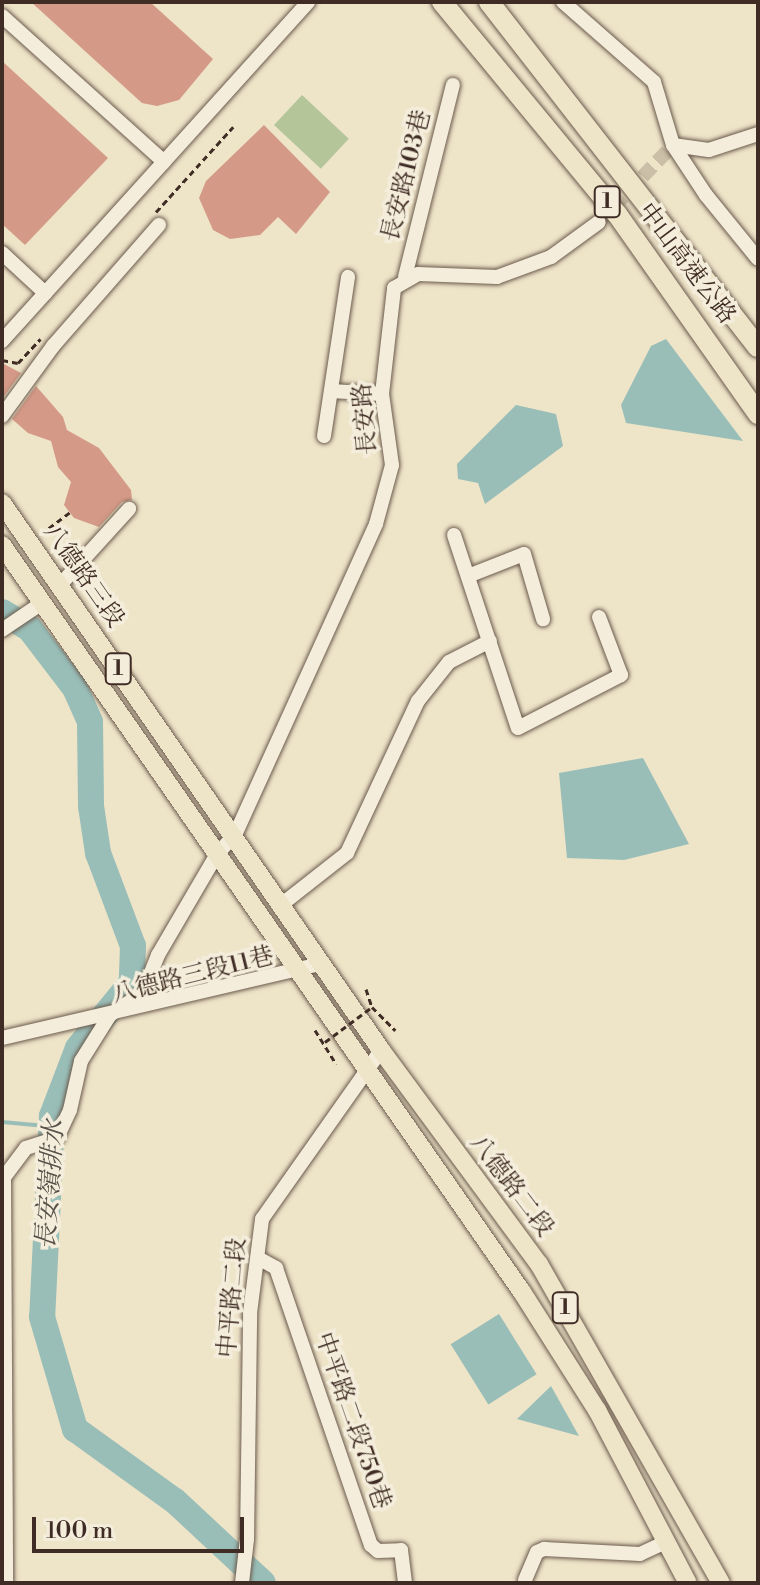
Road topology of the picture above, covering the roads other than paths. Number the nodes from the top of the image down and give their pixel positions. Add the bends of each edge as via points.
1 (308, 2) edge
2 (442, 2) edge
3 (489, 2) edge
4 (564, 2) edge
5 (2, 16) edge
6 (453, 85) dead end
7 (758, 134) edge
8 (673, 145) junction
9 (164, 162) junction
10 (599, 222) tunnel mouth
11 (159, 225) dead end
12 (2, 253) edge
13 (758, 259) edge
14 (348, 277) dead end
15 (405, 277) junction
16 (45, 293) junction
17 (2, 341) edge
18 (758, 347) edge
19 (331, 391) junction
20 (382, 394) junction
21 (758, 414) edge
22 (2, 416) edge
23 (324, 436) dead end
24 (2, 503) edge
25 (129, 509) dead end
26 (454, 535) dead end
27 (2, 545) edge
28 (468, 576) junction
29 (60, 585) junction
30 (42, 603) junction
31 (599, 617) dead end
32 (543, 619) dead end
33 (2, 630) edge
34 (490, 641) junction
35 (235, 835) junction
36 (217, 854) junction
37 (281, 905) junction
38 (321, 964) junction
39 (297, 972) junction
40 (110, 1015) junction
41 (2, 1038) edge
42 (381, 1050) junction
43 (365, 1067) junction
44 (3, 1179) edge
45 (258, 1258) junction
46 (666, 1542) junction
47 (525, 1580) dead end
48 (6, 1583) edge
49 (242, 1583) edge
50 (405, 1583) edge
51 (688, 1583) edge
52 (721, 1583) edge

1 - 9 street
2 - 21 highway, 中山高速公路 / 1 via 617,214
3 - 18 highway, 中山高速公路 / 1
4 - 8 street via 654,82
5 - 9 street
6 - 15 street, 長安路103巷
7 - 8 street via 709,150
8 - 13 street
9 - 16 street
10 - 15 street via 551,257 497,277
11 - 22 street via 53,346
12 - 16 street
14 - 19 street
15 - 20 street, 長安路 via 391,300
16 - 17 street
19 - 20 street
19 - 23 street
20 - 35 street, 長安路 via 392,465 387,495
24 - 29 main road, 八德路三段 / 1
25 - 29 street
26 - 28 street
27 - 30 main road, 八德路三段 / 1
28 - 32 street via 524,554
28 - 34 street
29 - 35 main road, 八德路三段 / 1
30 - 33 street
30 - 36 main road, 八德路三段 / 1
31 - 34 street via 621,675 518,728
34 - 37 street via 449,662 418,701 347,853
35 - 36 street, 長安路
35 - 37 main road, 八德路二段 / 1
36 - 39 main road, 八德路二段 / 1
36 - 40 street, 長安路 via 158,955 143,993
37 - 38 main road, 八德路二段 / 1
38 - 39 street, 八德路三段11巷
38 - 42 main road, 八德路二段 / 1
39 - 40 street, 八德路三段11巷
39 - 43 main road, 八德路二段 / 1
40 - 41 street
40 - 44 street, 八德路三段11巷 via 81,1061 70,1110 57,1138 26,1148
42 - 43 street, 中平路二段
42 - 52 main road, 八德路二段 / 1 via 539,1264
43 - 45 street, 中平路二段 via 262,1219
43 - 46 main road, 八德路二段 / 1 via 597,1410
44 - 48 street
45 - 49 street, 中平路二段 via 250,1313
45 - 50 street, 中平路二段750巷 via 276,1268 371,1545 378,1551 401,1550
46 - 47 street via 640,1554 544,1549 537,1552
46 - 51 main road, 八德路二段 / 1

